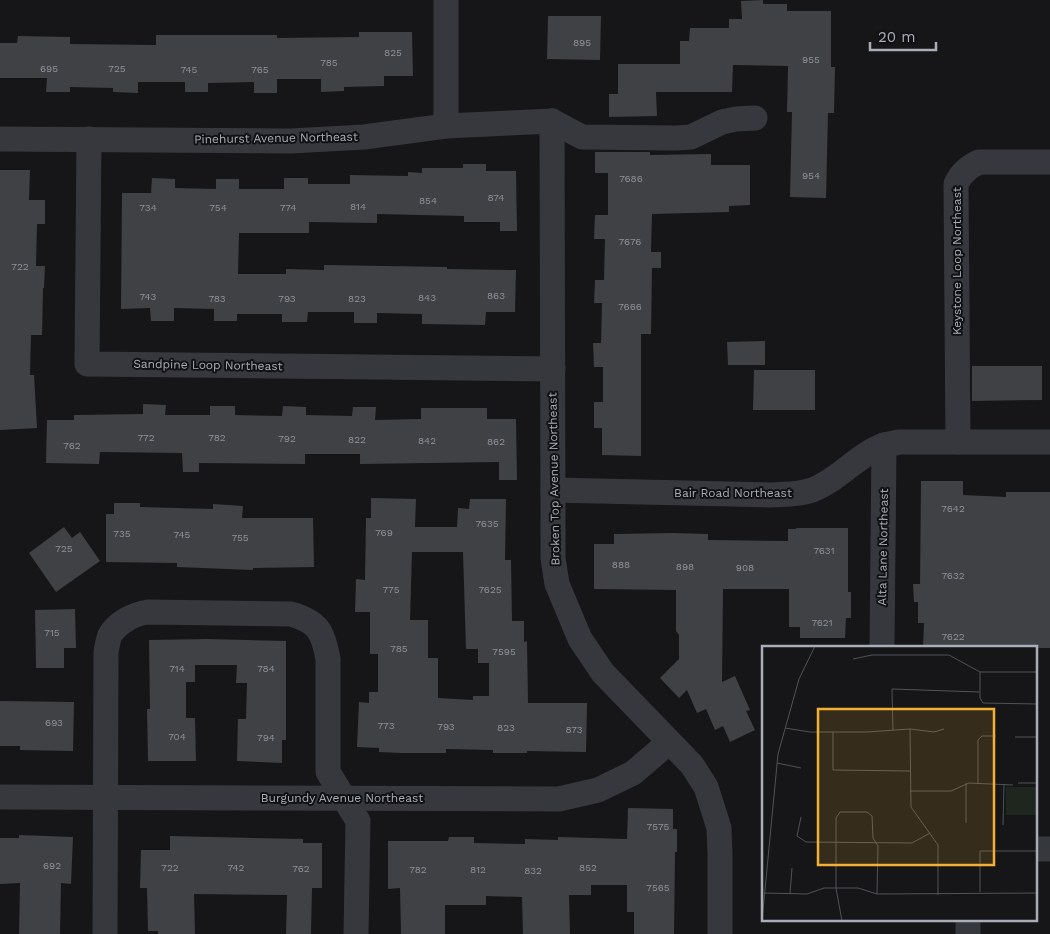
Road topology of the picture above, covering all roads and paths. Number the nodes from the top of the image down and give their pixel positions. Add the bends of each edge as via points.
1 (446, 0) edge
2 (755, 118) dead end
3 (552, 121) junction
4 (446, 126) junction
5 (0, 139) edge
6 (90, 139) junction
7 (1050, 162) edge
8 (553, 369) junction
9 (958, 442) junction
10 (1050, 442) edge
11 (884, 445) junction
12 (553, 490) junction
13 (882, 646) edge
14 (668, 742) junction
15 (0, 797) edge
16 (106, 797) junction
17 (343, 798) junction
18 (105, 934) edge
19 (356, 934) edge
20 (720, 934) edge

1 - 4 street
2 - 3 street via 722,122 691,137 675,138 582,137
3 - 4 street, Pinehurst Avenue Northeast
3 - 8 street, Broken Top Avenue Northeast
4 - 6 street, Pinehurst Avenue Northeast via 364,136 291,140
5 - 6 street, Pinehurst Avenue Northeast
6 - 8 street, Sandpine Loop Northeast via 87,364
7 - 9 street, Keystone Loop Northeast via 979,162 960,174 956,184
8 - 12 street, Broken Top Avenue Northeast
9 - 10 street, Bair Road Northeast
9 - 11 street, Bair Road Northeast
11 - 12 street, Bair Road Northeast via 825,484 796,493
11 - 13 street, Alta Lane Northeast
12 - 14 street, Broken Top Avenue Northeast via 553,558 557,584 567,611 602,673
14 - 17 street, Burgundy Avenue Northeast via 633,773 598,790 559,799
14 - 20 street, Broken Top Avenue Northeast via 692,765 706,787 714,811 720,855
15 - 16 street, Burgundy Avenue Northeast
16 - 17 street, Burgundy Avenue Northeast
16 - 17 street via 106,652 110,636 134,614 158,612 291,614 308,619 319,629 328,658 328,772
16 - 18 street
17 - 19 street via 358,821

